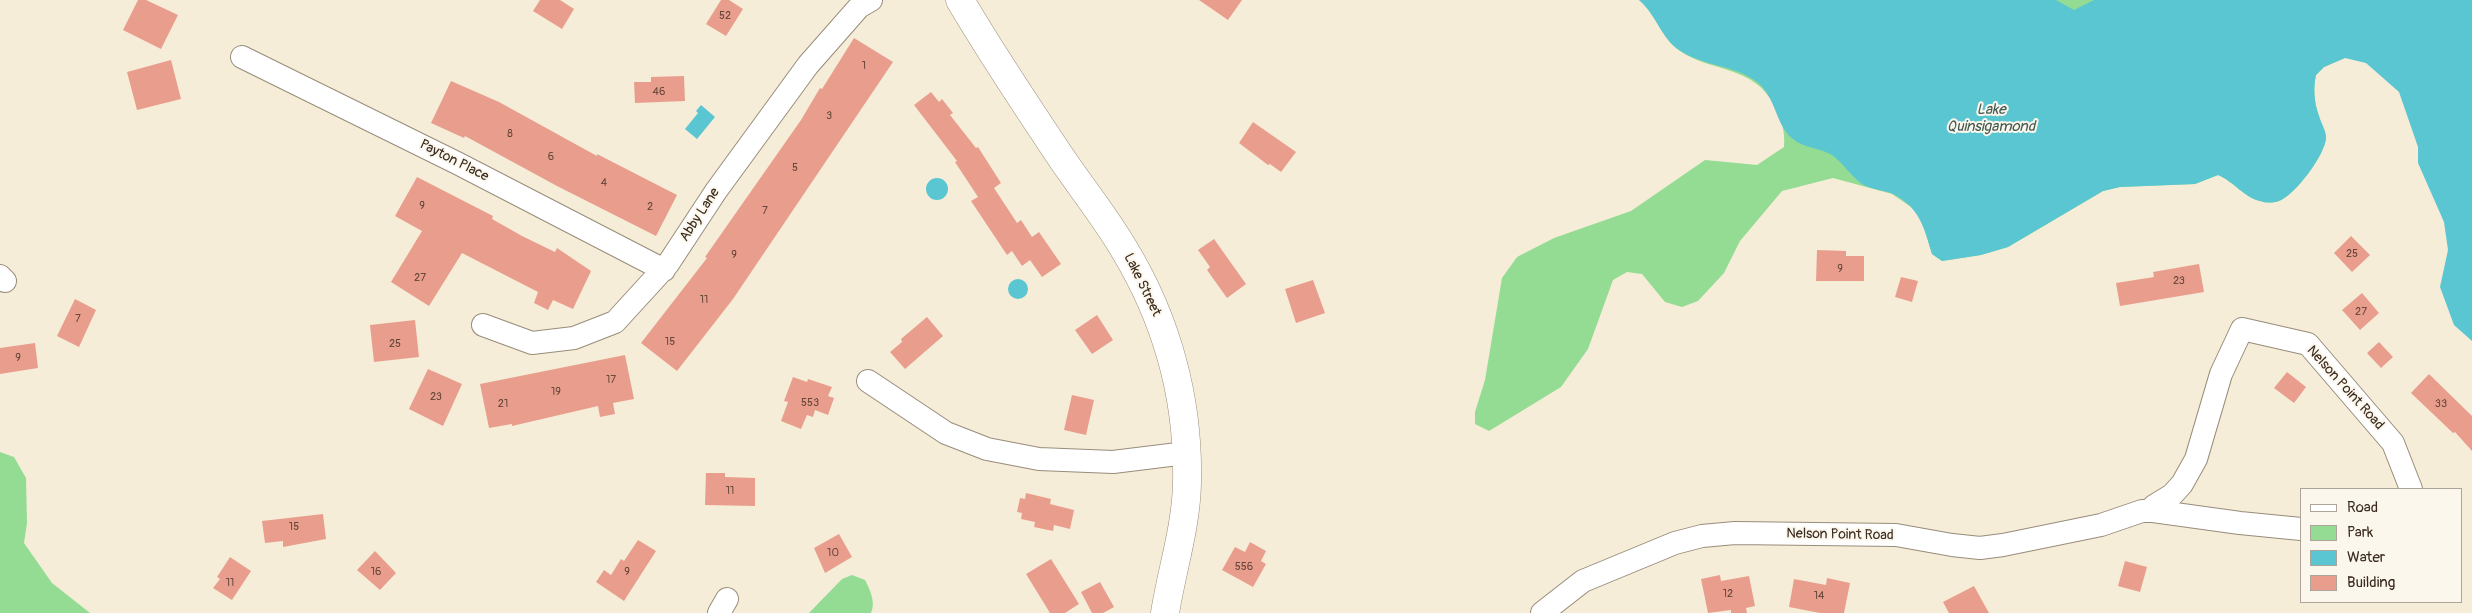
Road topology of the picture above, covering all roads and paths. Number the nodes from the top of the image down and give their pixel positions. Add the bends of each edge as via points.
1 (872, 0) edge
2 (960, 0) edge
3 (242, 57) dead end
4 (664, 270) junction
5 (483, 324) dead end
6 (868, 381) dead end
7 (1186, 453) junction
8 (2411, 488) edge
9 (2153, 511) junction
10 (2300, 528) edge
11 (1165, 613) edge
12 (1542, 613) edge

1 - 4 street, Abby Lane via 859,7 808,65 716,190
2 - 7 main road, Lake Street via 1042,129 1114,233 1145,287 1172,359
3 - 4 street, Payton Place via 446,157
4 - 5 street, Abby Lane via 614,322 574,338 532,343
6 - 7 street via 946,433 988,449 1039,459 1113,462
7 - 11 main road, Lake Street via 1184,520
8 - 9 street, Nelson Point Road via 2393,443 2308,344 2242,329 2221,374 2196,458 2182,484 2154,506
9 - 10 street, Nelson Point Road
9 - 12 street, Nelson Point Road via 2142,511 2101,525 1980,548 1896,535 1735,532 1702,536 1675,543 1583,581

